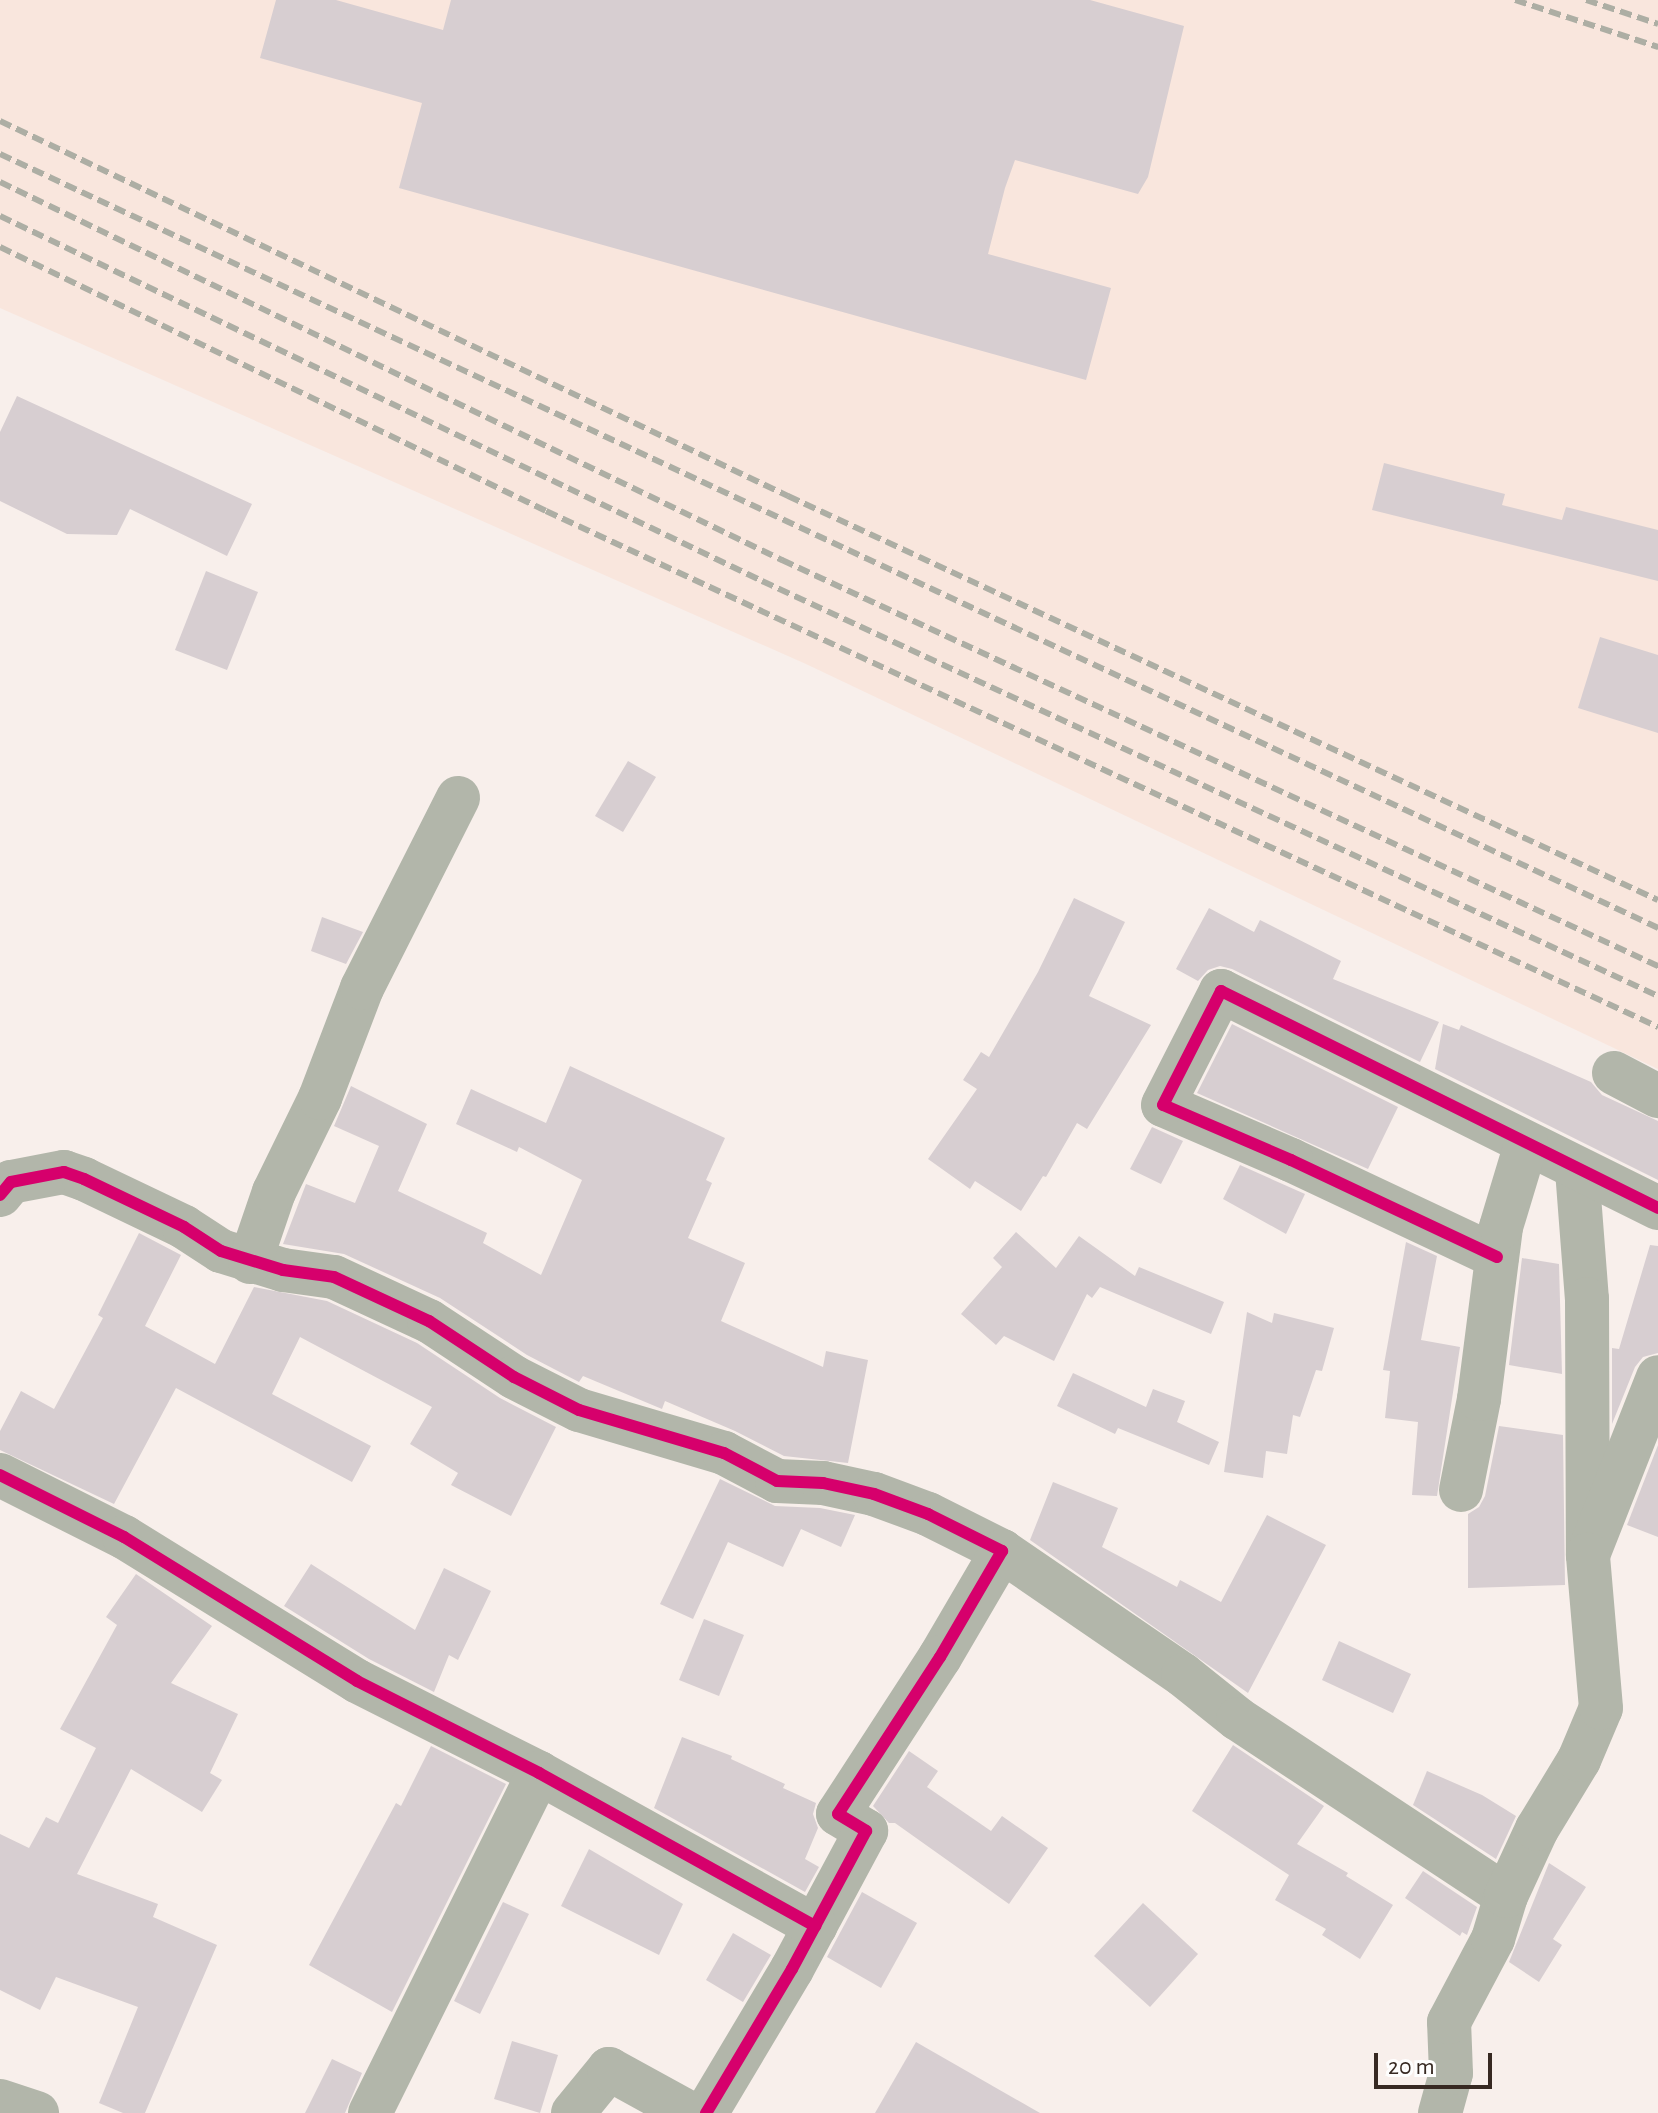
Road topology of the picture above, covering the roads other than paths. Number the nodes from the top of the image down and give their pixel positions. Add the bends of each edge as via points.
1 (458, 798) dead end
2 (1614, 1073) dead end
3 (1658, 1096) edge
4 (1526, 1144) junction
5 (1577, 1170) junction
6 (0, 1195) edge
7 (1658, 1208) edge
8 (1497, 1257) junction
9 (250, 1262) junction
10 (1658, 1377) edge
11 (0, 1475) edge
12 (1461, 1490) dead end
13 (1002, 1551) junction
14 (1588, 1555) junction
15 (539, 1773) junction
16 (1506, 1896) junction
17 (815, 1926) junction
18 (0, 2101) edge
19 (37, 2113) edge
20 (370, 2113) edge
21 (573, 2113) edge
22 (689, 2113) edge
23 (706, 2113) edge
24 (1440, 2113) edge

1 - 9 street via 362,988 320,1098 274,1192
2 - 3 street
4 - 5 street
4 - 8 street
4 - 8 street via 1221,991 1163,1105
5 - 7 street
5 - 14 street via 1587,1299
6 - 9 street via 11,1182 64,1172
8 - 12 street
9 - 13 street via 334,1277 429,1321 514,1377 579,1410 724,1453 777,1481 823,1483 874,1494
10 - 14 street
11 - 15 street via 124,1537 357,1681
13 - 16 street via 1238,1719
13 - 17 street via 838,1814 866,1831
14 - 16 street via 1601,1708
15 - 17 street
15 - 20 street
16 - 24 street via 1493,1939 1449,2022 1451,2073
17 - 23 street
18 - 19 street
21 - 22 street via 609,2069

